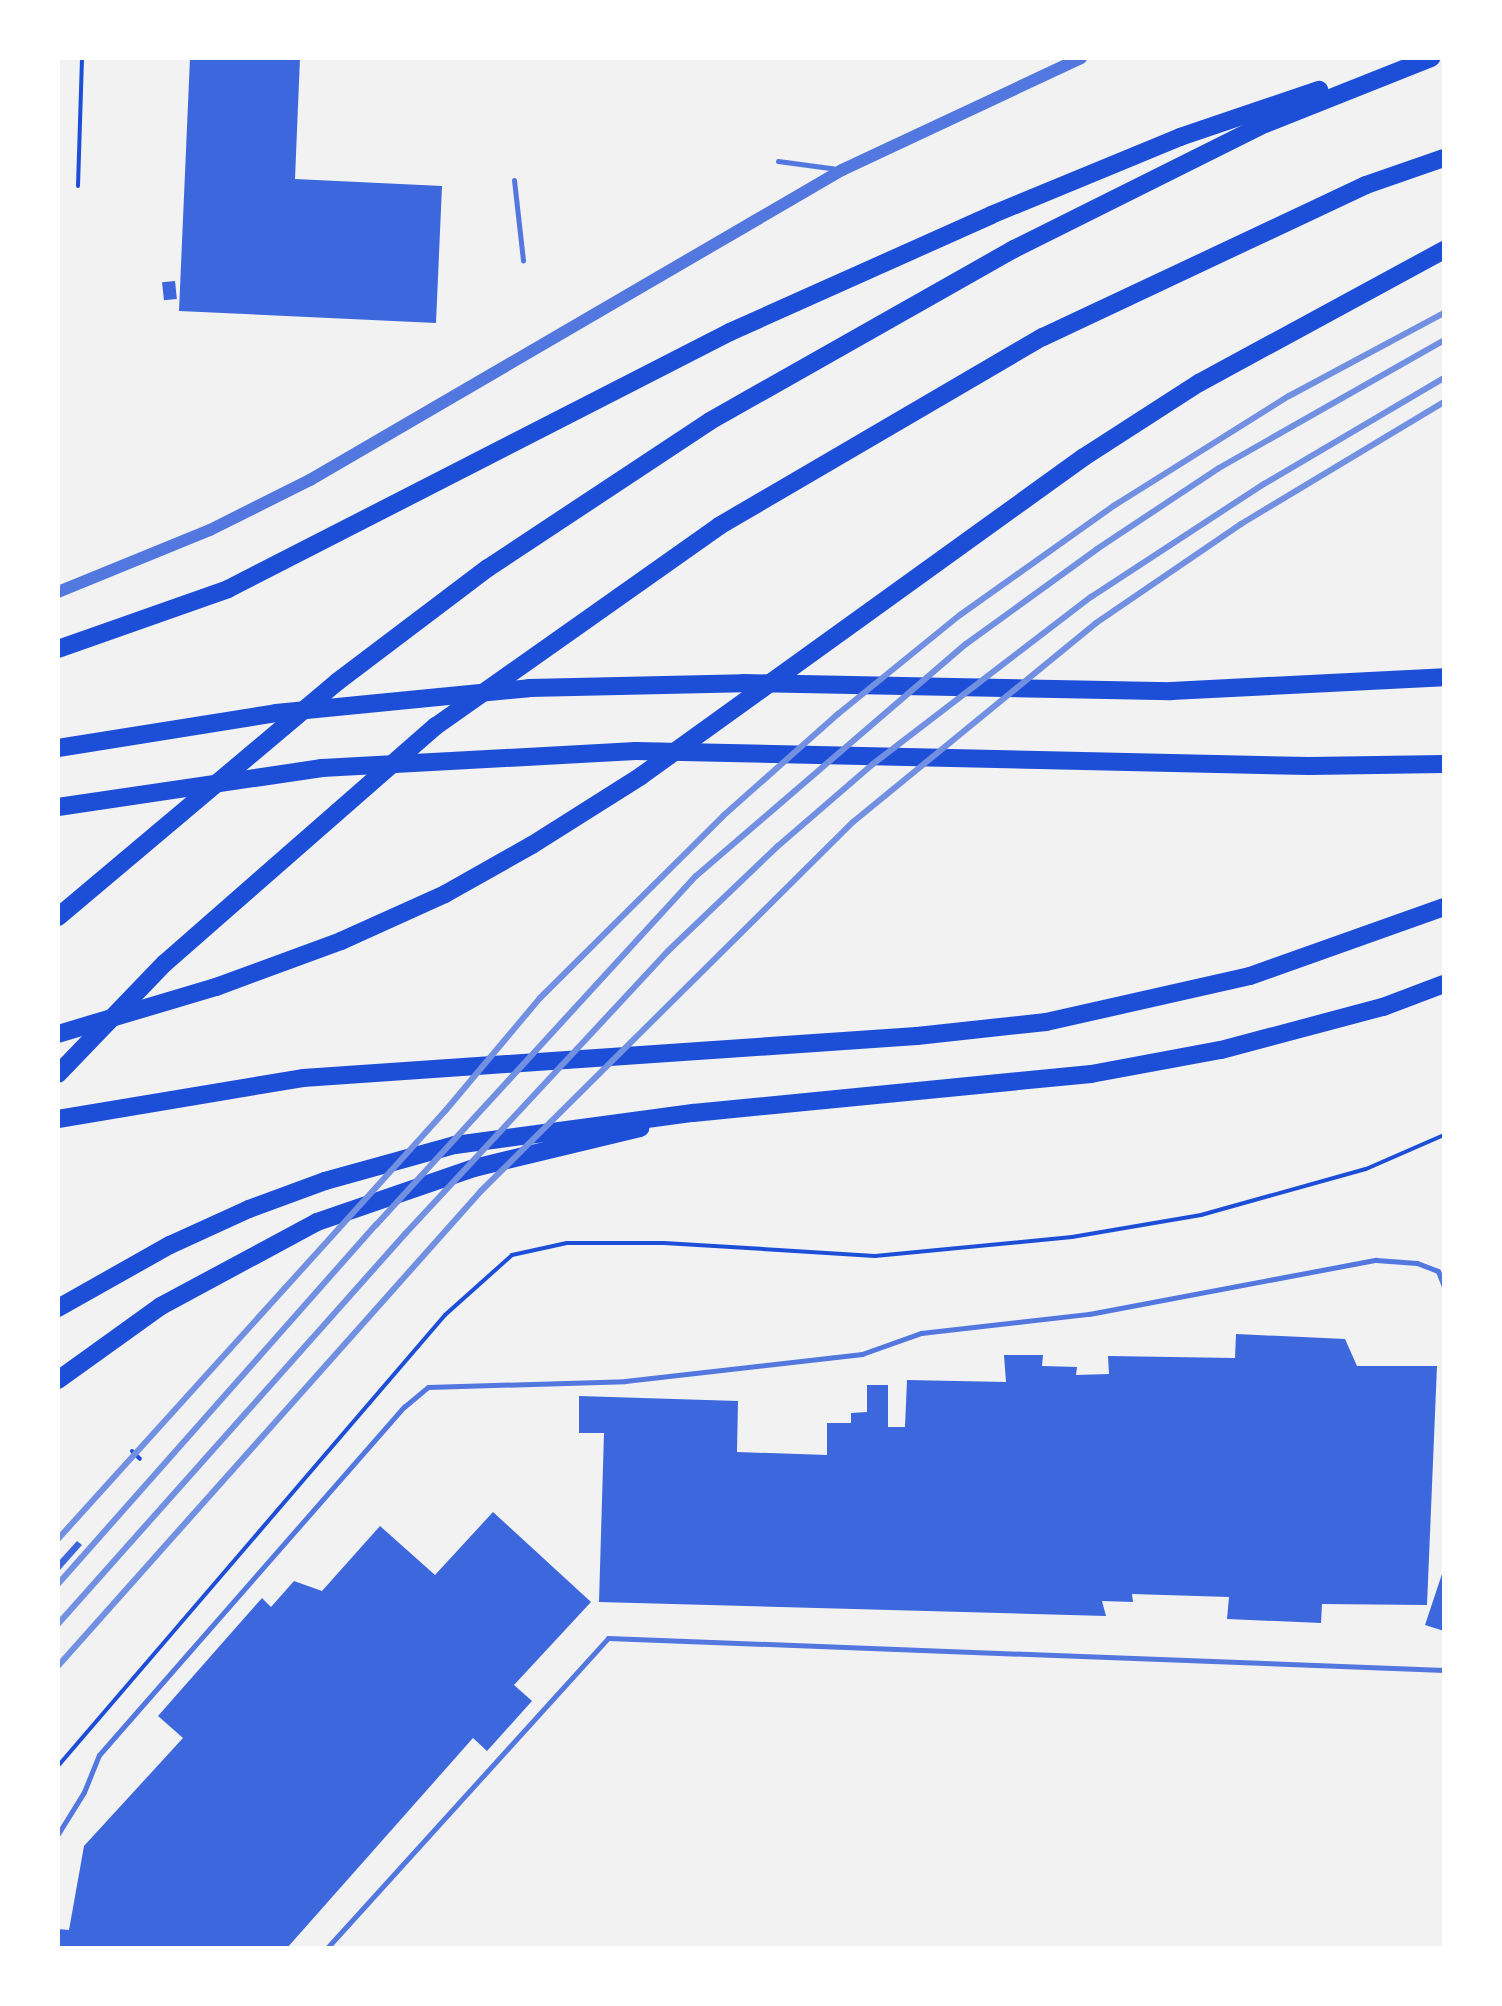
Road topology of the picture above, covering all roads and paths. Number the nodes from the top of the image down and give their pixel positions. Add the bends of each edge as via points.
1 (82, 58) edge
2 (1081, 58) edge
3 (1417, 58) edge
4 (1431, 58) edge
5 (1444, 158) edge
6 (778, 161) dead end
7 (842, 170) junction
8 (514, 180) dead end
9 (78, 186) dead end
10 (1444, 250) edge
11 (523, 260) dead end
12 (58, 592) edge
13 (58, 649) edge
14 (1444, 677) edge
15 (58, 748) edge
16 (1444, 764) edge
17 (58, 807) edge
18 (1444, 907) edge
19 (58, 917) edge
20 (1444, 984) edge
21 (58, 1033) edge
22 (58, 1074) edge
23 (693, 1113) junction
24 (58, 1119) edge
25 (1444, 1135) edge
26 (1444, 1287) edge
27 (58, 1308) edge
28 (58, 1380) edge
29 (132, 1451) dead end
30 (140, 1459) dead end
31 (1444, 1670) edge
32 (58, 1766) edge
33 (58, 1834) edge
34 (327, 1948) edge

1 - 9 path
2 - 7 street
3 - 13 highway via 1180,137 991,215 730,332 228,589
4 - 19 highway via 1265,124 1014,249 710,421 488,568 337,682
5 - 22 highway via 1366,185 1043,337 719,526 436,726 165,963
6 - 7 lane
7 - 12 street via 310,480 210,530
8 - 11 lane
10 - 21 highway via 1173,399 1084,457 641,776 445,894 261,971
14 - 15 highway via 1227,689 743,683 529,688 276,713
16 - 17 highway via 722,751 471,757 293,771
18 - 24 highway via 1293,964 1169,998 1046,1022 850,1041 316,1076
20 - 23 highway via 1383,1007 1207,1053 1091,1074
23 - 27 highway via 499,1137 414,1155 263,1203 138,1262
23 - 28 highway via 474,1168 374,1200 256,1252 161,1306
25 - 32 path via 1366,1169 1201,1215 1072,1237 875,1256 664,1243 567,1243 512,1255 445,1315
26 - 33 lane via 1438,1271 1417,1263 1376,1260 1089,1314 921,1333 862,1354 625,1381 428,1387 393,1419 99,1755
29 - 30 path
31 - 34 lane via 608,1638

